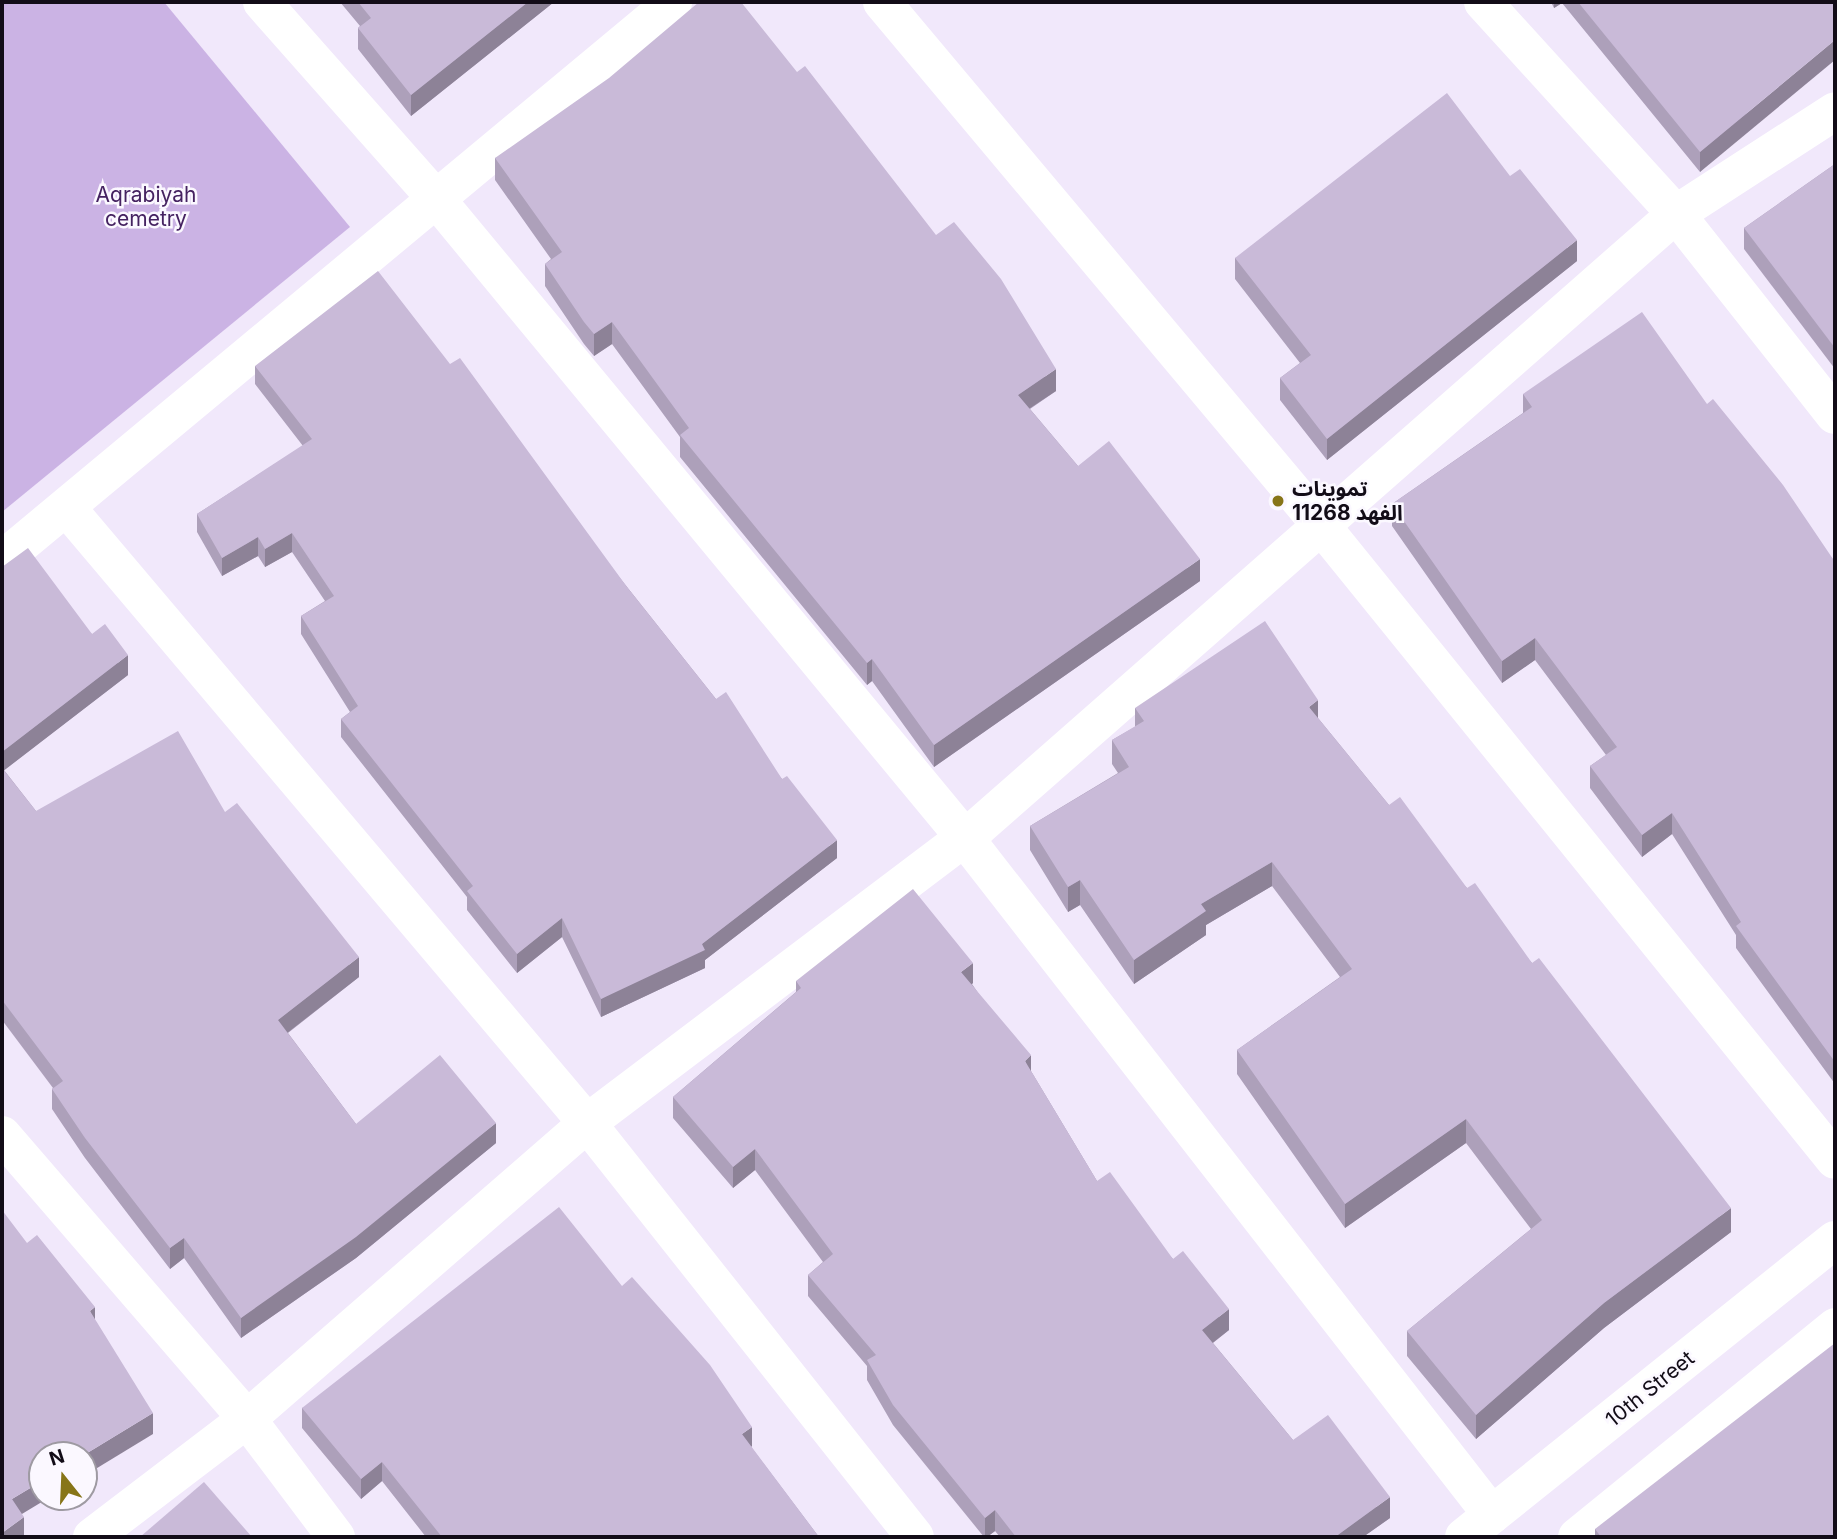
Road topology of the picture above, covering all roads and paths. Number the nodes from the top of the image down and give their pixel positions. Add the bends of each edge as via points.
1 (262, 2) edge
2 (673, 2) edge
3 (882, 2) edge
4 (1483, 2) edge
5 (1835, 111) edge
6 (438, 201) junction
7 (1676, 214) junction
8 (1835, 415) edge
9 (67, 508) junction
10 (1320, 524) junction
11 (2, 560) edge
12 (964, 837) junction
13 (587, 1123) junction
14 (2, 1135) edge
15 (1835, 1160) edge
16 (1835, 1240) edge
17 (1835, 1327) edge
18 (247, 1419) junction
19 (1478, 1526) edge
20 (92, 1537) edge
21 (337, 1537) edge
22 (915, 1537) edge
23 (1577, 1537) edge

1 - 6 street
2 - 6 street
3 - 10 street
4 - 7 street
5 - 7 street
6 - 9 street
6 - 12 street
7 - 8 street
7 - 10 street
9 - 11 street
9 - 13 street
10 - 12 street
10 - 15 street
12 - 13 street
12 - 19 street
13 - 18 street
13 - 22 street
14 - 18 street
16 - 19 street, 10th Street
17 - 23 street
18 - 20 street
18 - 21 street

